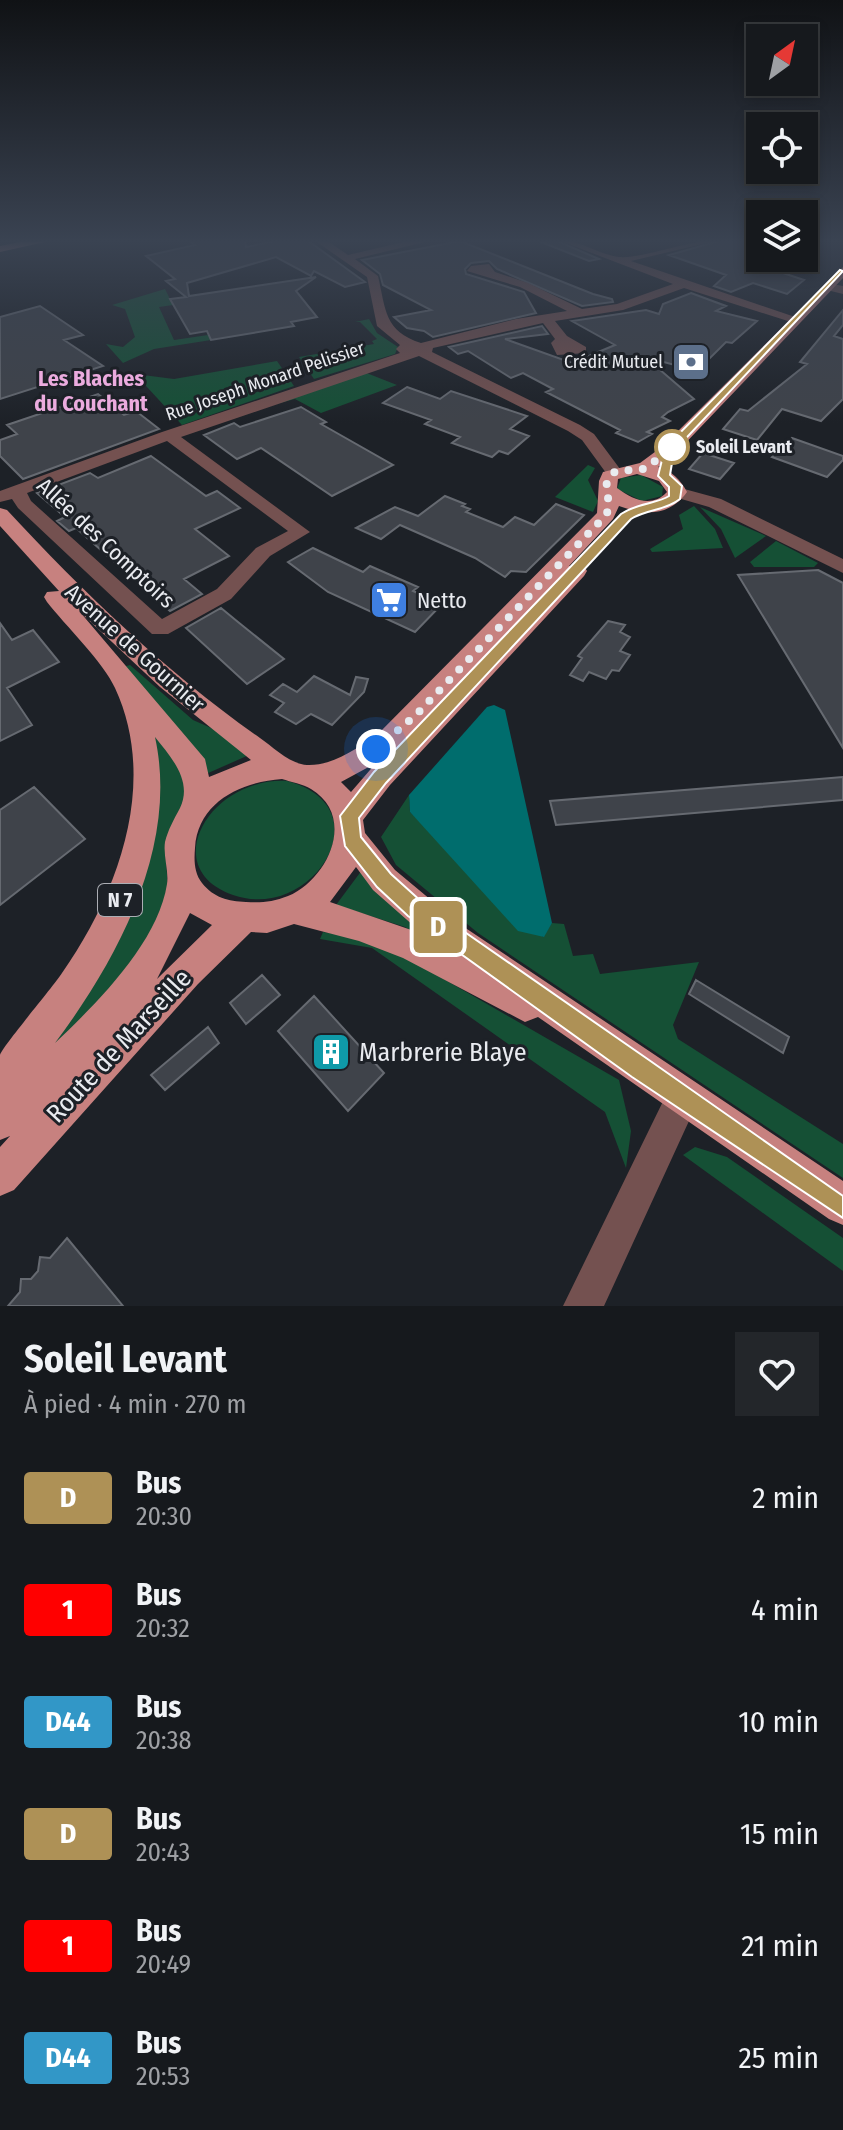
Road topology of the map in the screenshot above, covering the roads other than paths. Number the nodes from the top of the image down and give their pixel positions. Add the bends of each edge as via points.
1 (377, 301) edge
2 (556, 301) edge
3 (636, 301) edge
4 (737, 301) edge
5 (813, 301) edge
6 (580, 313) junction
7 (546, 318) junction
8 (795, 319) junction
9 (562, 339) dead end
10 (416, 349) junction
11 (168, 435) junction
12 (669, 450) junction
13 (644, 469) junction
14 (664, 476) junction
15 (612, 482) junction
16 (677, 492) junction
17 (8, 494) edge
18 (642, 506) junction
19 (0, 514) edge
20 (0, 534) edge
21 (843, 567) edge
22 (105, 660) junction
23 (127, 687) junction
24 (202, 708) junction
25 (282, 768) junction
26 (313, 775) junction
27 (196, 804) junction
28 (350, 828) junction
29 (183, 884) junction
30 (296, 910) junction
31 (242, 919) junction
32 (640, 1069) junction
33 (0, 1082) edge
34 (683, 1097) junction
35 (0, 1121) edge
36 (0, 1176) edge
37 (843, 1205) edge
38 (583, 1306) edge

1 - 10 street via 383,326
2 - 6 street
3 - 6 street, Rue Joseph Monard Pelissier
4 - 8 street
5 - 8 main road
6 - 7 street, Rue Joseph Monard Pelissier
7 - 9 street
7 - 10 street, Rue Joseph Monard Pelissier
8 - 12 main road
10 - 11 street, Rue Joseph Monard Pelissier
10 - 15 street via 588,437
11 - 17 street, Rue Joseph Monard Pelissier
11 - 17 street, Allée des Comptoirs via 301,532 263,552 224,594 160,629
12 - 13 main road
12 - 14 main road
13 - 14 main road
13 - 15 main road
14 - 16 main road
15 - 18 main road via 625,502
15 - 26 main road via 606,515 416,715 361,760 339,772
16 - 18 main road via 666,504
16 - 21 street via 715,503
18 - 28 main road via 380,777
19 - 24 main road, Avenue de Gournier via 82,605
20 - 22 main road, Avenue de Gournier / N 7
22 - 23 main road, Avenue de Gournier / N 7
22 - 24 main road via 132,660 188,706
23 - 27 main road, Avenue de Gournier via 195,767
23 - 33 main road, N 7 via 140,727 147,788 125,888 85,968
24 - 25 main road, Avenue de Gournier
25 - 26 main road
25 - 27 main road via 235,776
26 - 28 main road via 342,799
27 - 29 main road via 177,845
28 - 30 main road via 346,861 335,880
28 - 32 main road via 384,880 415,909
29 - 31 main road via 201,903
29 - 35 main road, N 7 via 176,914 150,965
30 - 31 main road
30 - 32 main road via 359,923 408,942
31 - 36 main road, Route de Marseille via 186,972
32 - 34 main road
34 - 37 main road
34 - 38 street

